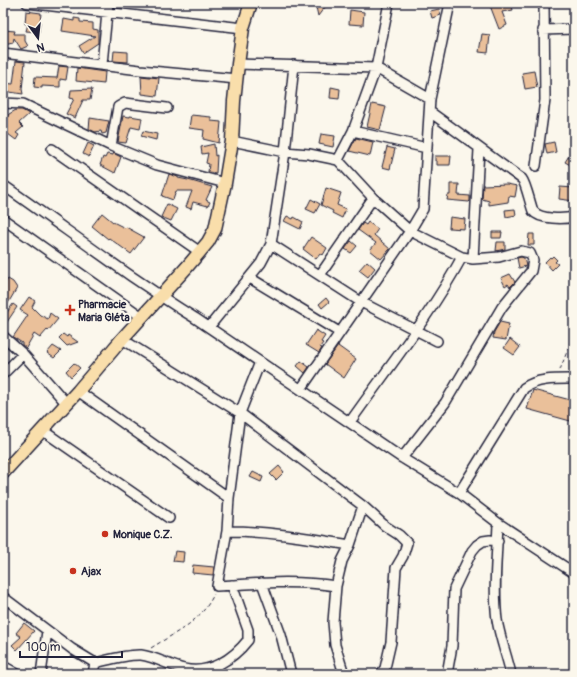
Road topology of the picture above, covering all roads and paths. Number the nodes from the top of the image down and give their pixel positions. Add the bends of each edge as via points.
1 (27, 3) edge
2 (250, 3) edge
3 (389, 3) edge
4 (450, 3) edge
5 (544, 3) edge
6 (107, 8) edge
7 (243, 28) junction
8 (574, 29) edge
9 (543, 30) junction
10 (3, 53) edge
11 (102, 64) junction
12 (238, 64) junction
13 (294, 65) junction
14 (376, 68) junction
15 (237, 79) junction
16 (430, 99) junction
17 (3, 103) edge
18 (167, 108) dead end
19 (430, 112) junction
20 (353, 131) junction
21 (232, 141) junction
22 (111, 146) junction
23 (427, 148) junction
24 (52, 149) dead end
25 (479, 149) junction
26 (285, 152) junction
27 (338, 160) junction
28 (536, 166) dead end
29 (225, 183) junction
30 (3, 185) edge
31 (373, 198) junction
32 (574, 217) edge
33 (3, 219) edge
34 (410, 231) junction
35 (271, 244) junction
36 (200, 252) junction
37 (462, 257) junction
38 (472, 259) junction
39 (320, 275) junction
40 (250, 278) junction
41 (161, 296) junction
42 (361, 302) junction
43 (142, 317) junction
44 (209, 327) junction
45 (416, 330) junction
46 (339, 332) junction
47 (574, 333) edge
48 (3, 336) edge
49 (122, 339) junction
50 (437, 340) dead end
51 (24, 354) junction
52 (260, 362) junction
53 (3, 374) edge
54 (557, 379) junction
55 (574, 379) edge
56 (301, 389) junction
57 (78, 391) junction
58 (67, 404) junction
59 (240, 413) junction
60 (350, 422) junction
61 (42, 430) junction
62 (402, 458) junction
63 (3, 473) edge
64 (459, 494) junction
65 (229, 498) junction
66 (362, 506) junction
67 (169, 518) dead end
68 (498, 523) junction
69 (227, 531) junction
70 (498, 541) junction
71 (350, 545) junction
72 (574, 573) edge
73 (262, 583) junction
74 (232, 585) junction
75 (217, 586) junction
76 (336, 586) junction
77 (3, 597) edge
78 (47, 631) junction
79 (139, 655) junction
80 (96, 663) junction
81 (3, 666) edge
82 (17, 674) edge
83 (42, 674) edge
84 (93, 674) edge
85 (291, 674) edge
86 (344, 674) edge
87 (381, 674) edge
88 (447, 674) edge
89 (511, 674) edge

1 - 6 street
2 - 7 main road
3 - 14 street
4 - 16 street
5 - 9 street
6 - 7 street
6 - 11 street
7 - 12 main road
8 - 9 street
9 - 28 street via 545,100
10 - 11 street
11 - 15 street
12 - 13 street
12 - 15 main road
13 - 14 street
13 - 26 street
14 - 16 street
14 - 20 street
15 - 21 main road
16 - 19 street
17 - 22 street via 23,104
18 - 22 street via 125,103 118,107
19 - 23 street
19 - 25 street
20 - 23 street
20 - 27 street
21 - 26 street
21 - 29 main road
22 - 29 street via 157,165
23 - 34 street via 423,210
24 - 36 street
25 - 32 street via 522,179 536,214 554,218
25 - 38 street
26 - 27 street
26 - 35 street
27 - 31 street
29 - 36 main road via 214,229
30 - 41 street
31 - 34 street
31 - 39 street
33 - 43 street
34 - 37 street
34 - 42 street
35 - 39 street
35 - 40 street
36 - 41 main road
37 - 38 street
37 - 45 street
38 - 62 street via 499,257 521,251 530,253 533,260 531,271 502,307 445,404
39 - 42 street
40 - 44 street
40 - 46 street
41 - 43 main road
41 - 44 street
42 - 45 street
42 - 46 street
43 - 49 main road
44 - 52 street
45 - 50 street
45 - 60 street
46 - 56 street
47 - 54 path
48 - 51 street
49 - 57 main road
49 - 59 street
51 - 53 street
51 - 58 street
52 - 56 street
52 - 59 street
54 - 55 street
54 - 64 street via 536,382 524,388
56 - 60 street
57 - 58 main road
57 - 65 street
58 - 61 main road
59 - 65 street
59 - 66 street
60 - 62 street
61 - 63 main road
61 - 67 street
62 - 64 street
64 - 68 street
65 - 69 street
66 - 71 street
66 - 87 street via 407,543 396,568 391,642 385,668
68 - 70 street
68 - 72 street
69 - 71 street via 282,534
69 - 75 street
70 - 88 street via 490,540 477,544 454,589 452,646
70 - 89 street via 496,609 499,632
71 - 76 street via 342,561
73 - 74 street
73 - 76 street via 316,583
73 - 85 street via 281,635
74 - 75 street
74 - 79 street via 248,636 248,640 234,655 216,666 191,670
75 - 79 path via 207,608 189,625
76 - 86 street via 333,622 335,645
77 - 78 street
78 - 80 street
78 - 83 street
79 - 80 street
80 - 84 street
81 - 82 street

